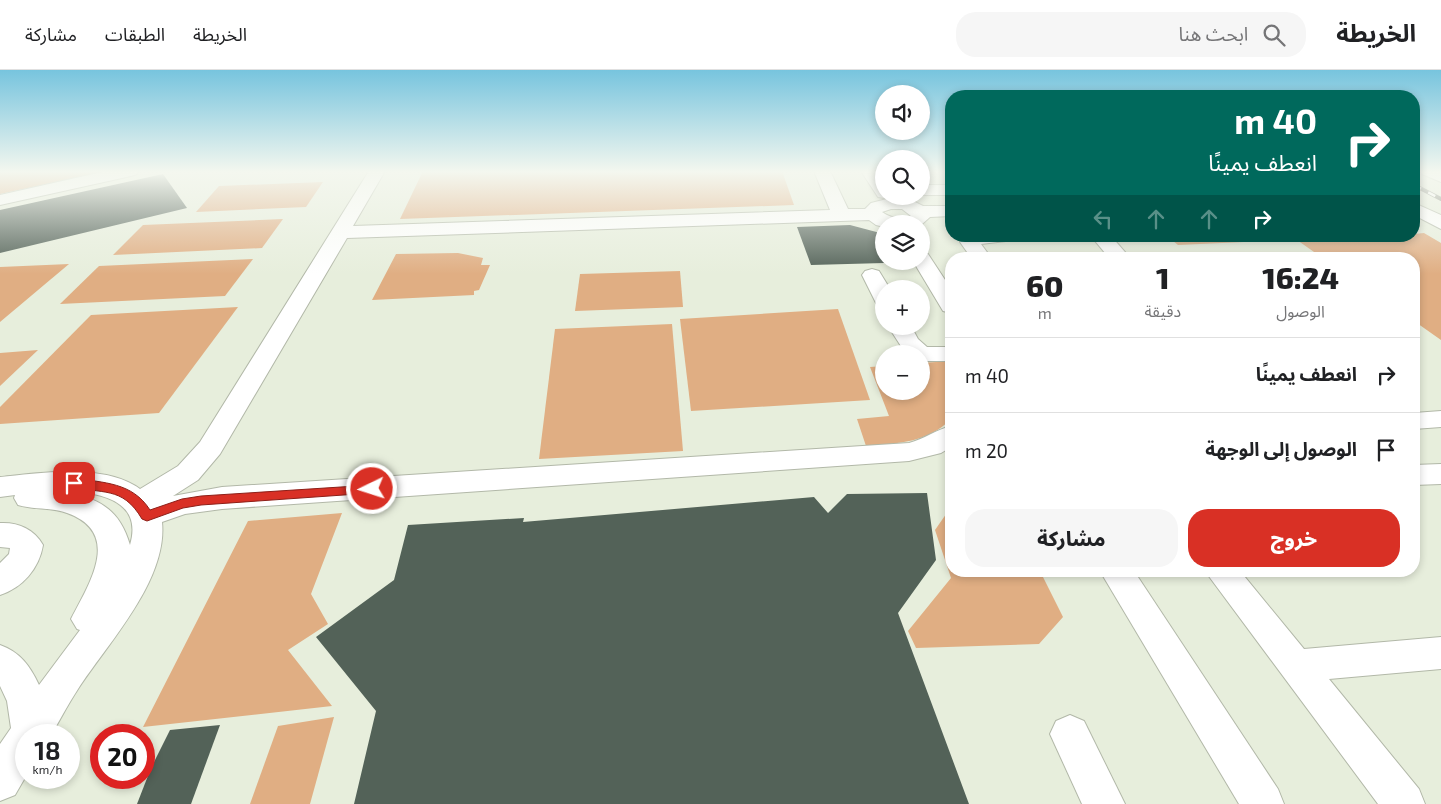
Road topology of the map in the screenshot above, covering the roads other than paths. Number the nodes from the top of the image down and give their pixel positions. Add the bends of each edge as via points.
1 (356, 205) edge
2 (837, 205) edge
3 (878, 205) edge
4 (906, 205) edge
5 (945, 211) edge
6 (1420, 211) edge
7 (920, 212) junction
8 (873, 214) joint
9 (841, 215) junction
10 (921, 215) edge
11 (1441, 223) edge
12 (341, 232) junction
13 (1105, 242) edge
14 (1115, 252) edge
15 (928, 270) edge
16 (872, 275) dead end
17 (875, 281) edge
18 (945, 296) edge
19 (904, 335) edge
20 (945, 354) edge
21 (1441, 419) edge
22 (1420, 421) edge
23 (945, 439) edge
24 (1441, 474) edge
25 (1420, 475) edge
26 (0, 487) edge
27 (0, 499) edge
28 (143, 510) junction
29 (0, 535) edge
30 (1120, 577) edge
31 (1226, 577) edge
32 (0, 582) edge
33 (1441, 653) edge
34 (0, 661) edge
35 (1295, 666) junction
36 (66, 677) junction
37 (28, 724) edge
38 (36, 724) edge
39 (1070, 734) dead end
40 (15, 757) edge
41 (0, 781) edge
42 (1104, 804) edge
43 (1263, 804) edge
44 (1404, 804) edge

1 - 12 street
2 - 9 street
3 - 8 street
4 - 7 street
5 - 7 street
6 - 11 street
7 - 10 street
8 - 9 street
9 - 12 street
12 - 28 street via 210,448 188,473
13 - 14 street
15 - 18 street
16 - 17 street
19 - 20 street via 913,350 924,354
21 - 22 street
23 - 28 street via 931,447 909,452 222,498
24 - 25 street
26 - 28 street via 90,484 121,490
27 - 36 street via 32,498 76,504 94,512 112,535 115,550 112,568 78,642
28 - 36 street via 149,534 145,556 115,609
29 - 32 street via 20,537 27,545 26,556 16,570
30 - 43 street
31 - 35 street
33 - 35 street
34 - 37 street via 12,672 27,698
35 - 44 street
36 - 38 street
39 - 42 street
40 - 41 street

